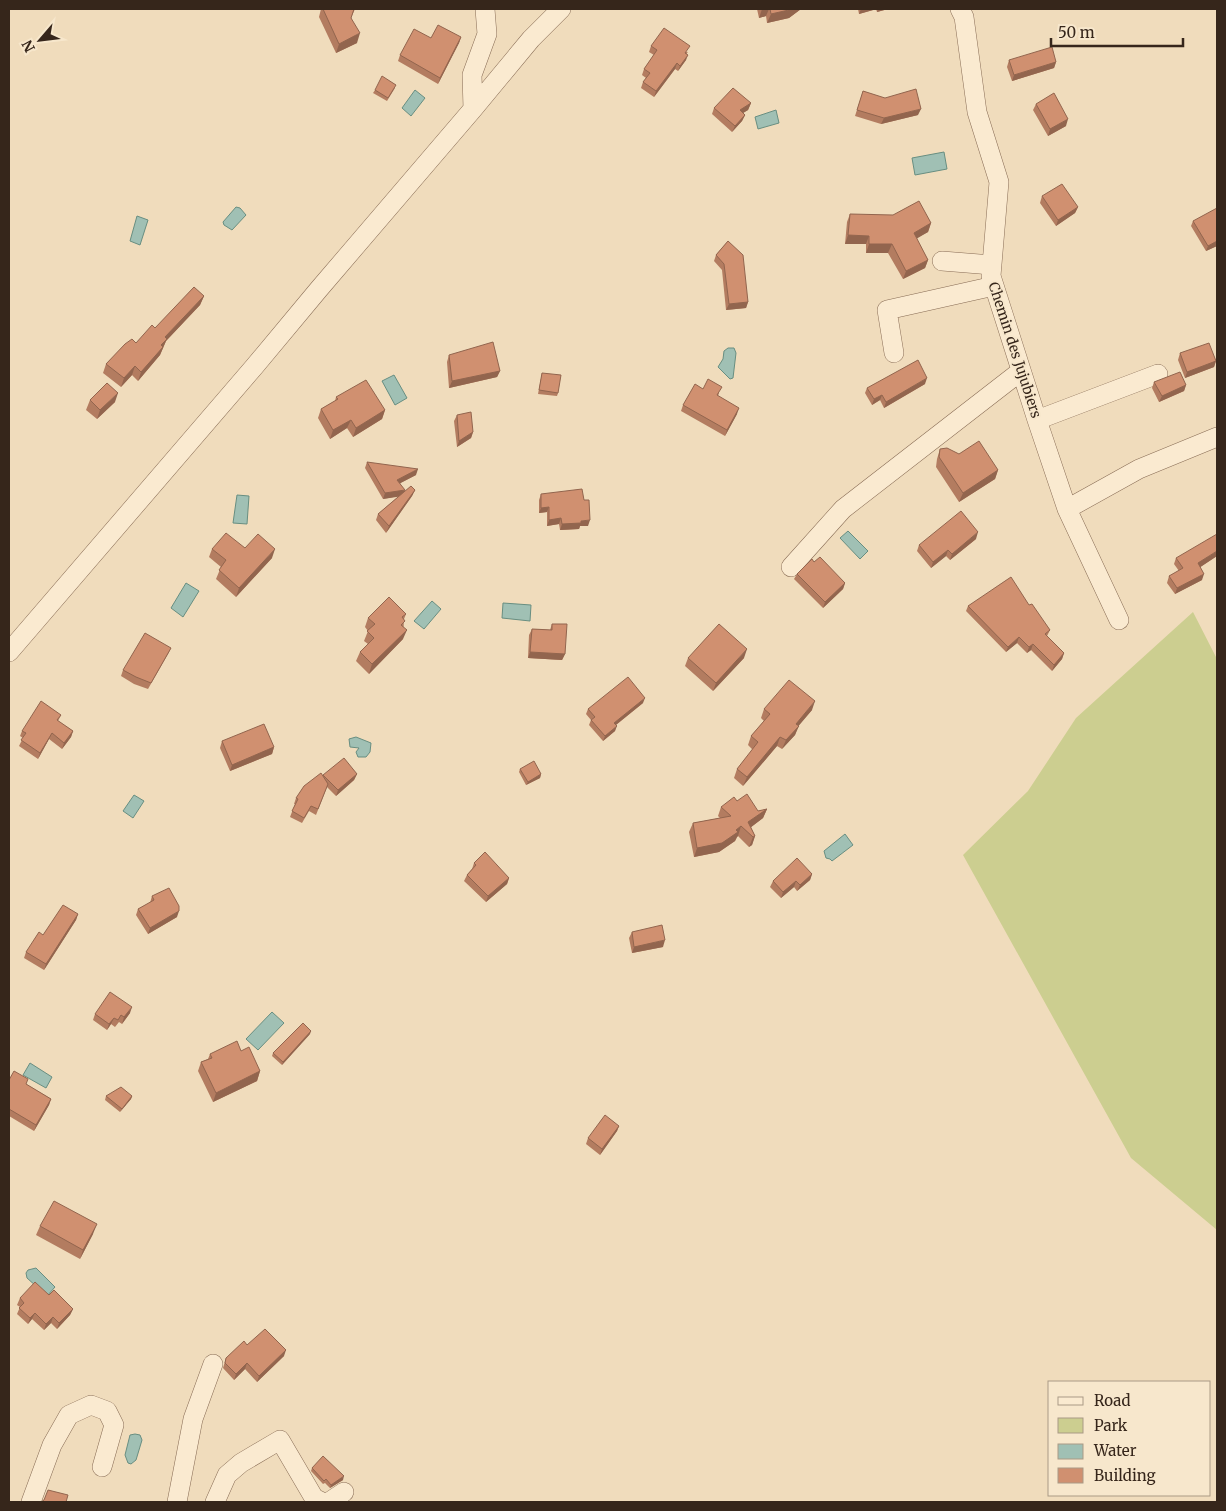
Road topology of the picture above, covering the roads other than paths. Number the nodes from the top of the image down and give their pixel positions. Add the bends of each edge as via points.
1 (485, 9) edge
2 (561, 9) edge
3 (960, 9) edge
4 (473, 109) junction
5 (942, 260) dead end
6 (992, 265) junction
7 (994, 286) junction
8 (894, 353) dead end
9 (1021, 371) junction
10 (1158, 374) dead end
11 (1037, 420) junction
12 (1217, 437) edge
13 (1067, 509) junction
14 (791, 567) dead end
15 (1119, 620) dead end
16 (9, 652) edge
17 (213, 1364) dead end
18 (102, 1467) dead end
19 (31, 1502) edge
20 (177, 1502) edge
21 (215, 1502) edge
22 (322, 1502) edge

1 - 4 street via 487,34 472,75
2 - 4 street via 532,38
3 - 6 street, Chemin des Jujubiers via 964,17 977,112 999,182
4 - 16 street
5 - 6 street
6 - 7 street, Chemin des Jujubiers
7 - 8 street via 888,310
7 - 9 street, Chemin des Jujubiers
9 - 11 street, Chemin des Jujubiers
9 - 14 street via 843,509
10 - 11 street
11 - 13 street, Chemin des Jujubiers
12 - 13 street via 1139,468
13 - 15 street, Chemin des Jujubiers
17 - 20 street via 193,1419
18 - 19 street via 114,1425 107,1411 91,1405 70,1414 52,1444
21 - 22 street via 227,1475 280,1440 314,1498

